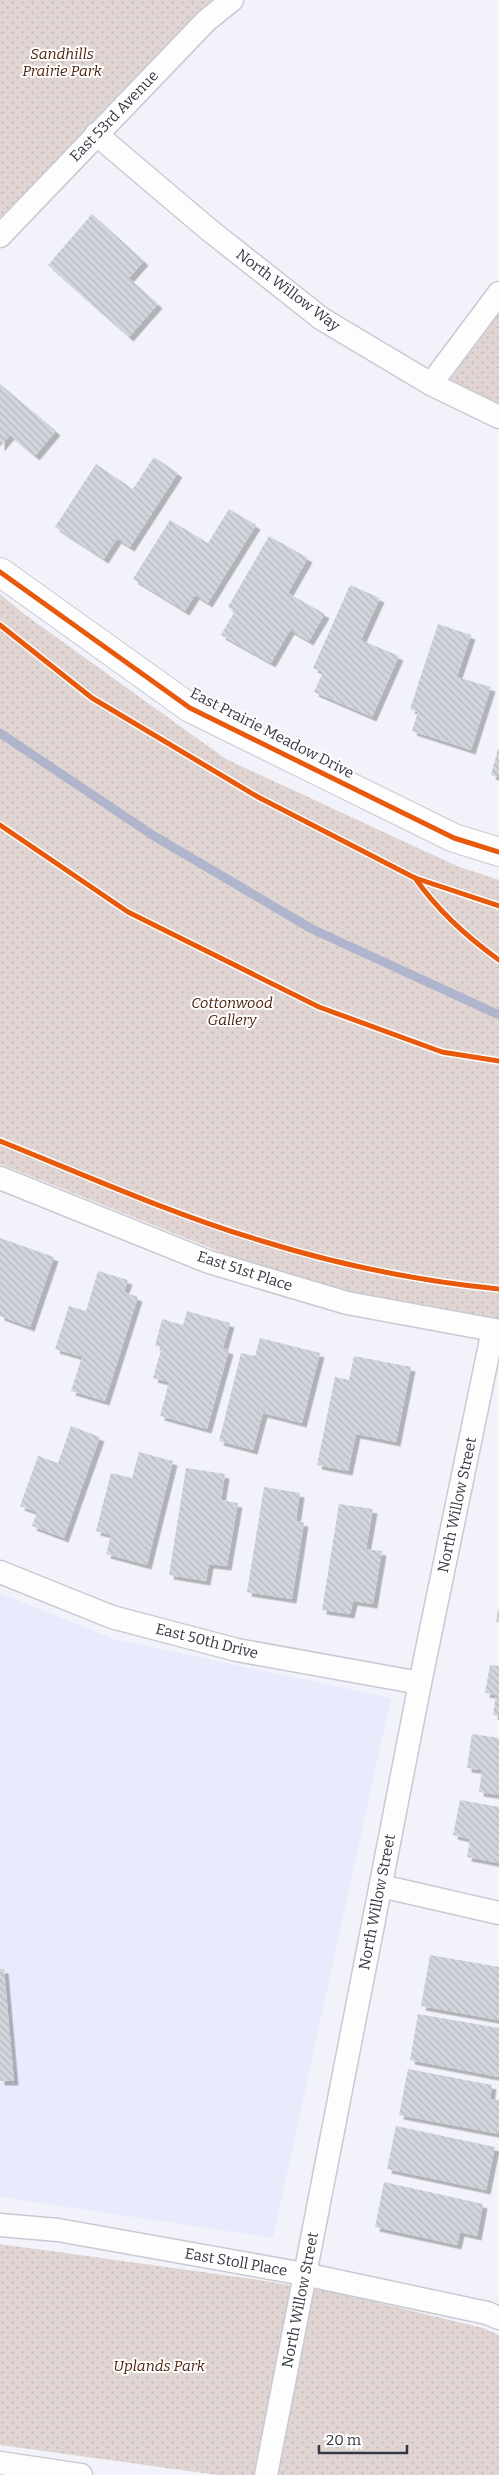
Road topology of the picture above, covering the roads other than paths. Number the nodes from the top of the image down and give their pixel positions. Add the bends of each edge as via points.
1 (232, 0) edge
2 (96, 134) junction
3 (0, 236) edge
4 (499, 293) edge
5 (431, 384) junction
6 (499, 418) edge
7 (0, 572) edge
8 (499, 852) edge
9 (0, 1178) edge
10 (496, 1331) edge
11 (0, 1572) edge
12 (420, 1683) junction
13 (380, 1886) junction
14 (499, 1913) edge
15 (0, 2225) edge
16 (304, 2274) junction
17 (499, 2318) edge
18 (0, 2463) edge
19 (81, 2475) edge
20 (266, 2475) edge

1 - 2 street, East 53rd Avenue via 206,21
2 - 3 street, East 53rd Avenue
2 - 5 street, North Willow Way via 322,319
4 - 5 street
5 - 6 street, North Willow Way
7 - 8 street, East Prairie Meadow Drive via 190,708 454,838
9 - 10 street, East 51st Place via 218,1264 347,1303
10 - 12 street, North Willow Street
11 - 12 street, East 50th Drive via 112,1617 237,1650
12 - 13 street, North Willow Street
13 - 14 street
13 - 16 street, North Willow Street
15 - 16 street, East Stoll Place via 58,2230
16 - 17 street, East Stoll Place
16 - 20 street, North Willow Street
18 - 19 street

